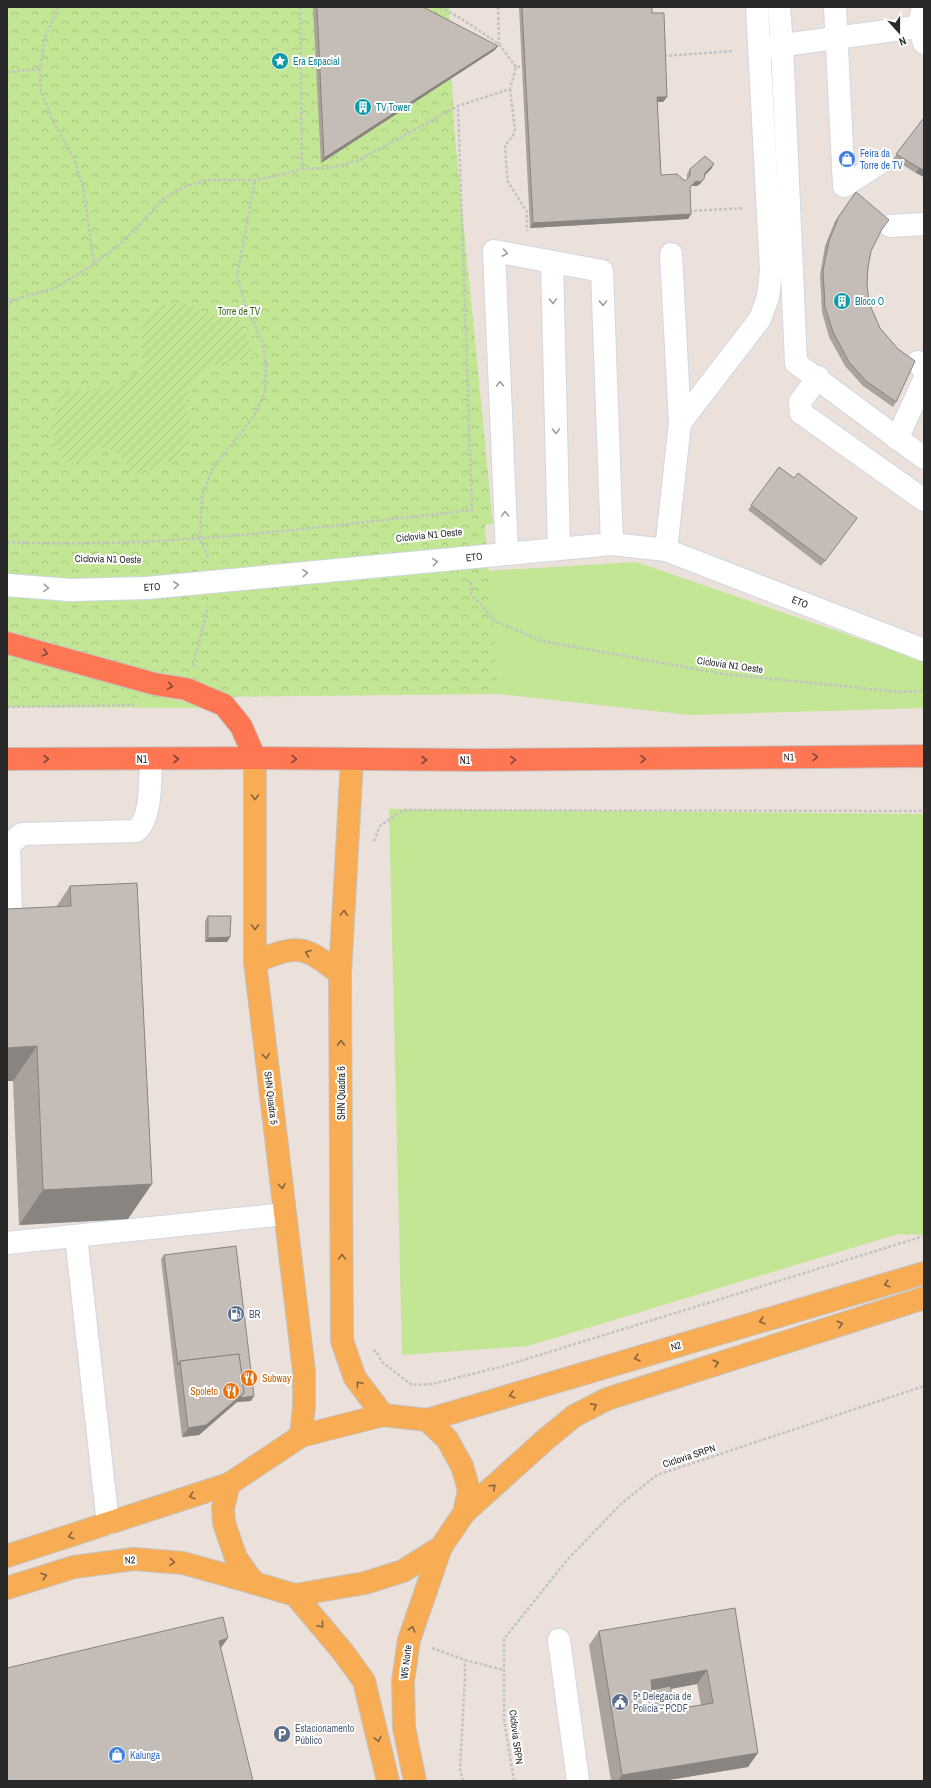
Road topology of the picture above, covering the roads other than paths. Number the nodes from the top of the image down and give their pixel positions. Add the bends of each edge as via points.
1 (757, 7) edge
2 (779, 7) edge
3 (835, 7) edge
4 (922, 25) edge
5 (836, 39) junction
6 (782, 45) junction
7 (759, 49) junction
8 (883, 161) dead end
9 (924, 224) edge
10 (890, 226) edge
11 (671, 254) dead end
12 (552, 262) junction
13 (922, 371) edge
14 (818, 378) junction
15 (680, 423) junction
16 (896, 438) junction
17 (923, 458) edge
18 (903, 485) junction
19 (924, 500) edge
20 (612, 544) junction
21 (559, 548) junction
22 (666, 550) junction
23 (507, 553) junction
24 (7, 585) edge
25 (7, 643) edge
26 (924, 650) edge
27 (924, 756) edge
28 (255, 758) junction
29 (7, 759) edge
30 (151, 759) junction
31 (352, 760) junction
32 (7, 920) edge
33 (255, 962) junction
34 (340, 974) junction
35 (285, 1214) junction
36 (76, 1236) junction
37 (7, 1243) edge
38 (924, 1273) edge
39 (924, 1298) edge
40 (383, 1414) junction
41 (427, 1420) junction
42 (301, 1436) junction
43 (229, 1484) junction
44 (464, 1513) junction
45 (108, 1524) junction
46 (441, 1548) junction
47 (7, 1556) edge
48 (254, 1583) junction
49 (7, 1588) edge
50 (296, 1595) junction
51 (559, 1640) dead end
52 (388, 1781) edge
53 (415, 1781) edge
54 (578, 1781) edge

1 - 7 street
2 - 6 street
3 - 5 street
4 - 5 street
5 - 6 street
5 - 8 street via 844,186
6 - 7 street
6 - 14 street via 796,363
7 - 15 street via 771,271 768,297 760,319
9 - 10 street
11 - 15 street
12 -> 20 street via 602,272
12 -> 21 street
23 -> 12 street via 494,251
13 - 16 street
14 - 16 street
14 - 18 street via 800,402 802,413
15 - 22 street
16 - 17 street
17 - 18 street
18 - 19 street
20 - 21 street, ETO
20 - 22 street, ETO
21 - 23 street, ETO
22 - 26 street, ETO
24 -> 23 street, ETO via 70,590 146,588
25 -> 28 highway via 155,684 186,689 224,705 241,726
31 -> 27 highway, N1
30 -> 28 highway, N1
28 -> 31 highway, N1
28 -> 33 main road, SHN Quadra 5
29 -> 30 highway, N1
30 - 32 street via 146,817 136,831 22,834 9,845 11,914
34 -> 31 main road, SHN Quadra 6
34 -> 33 main road via 320,958 304,950 278,953
33 -> 35 main road, SHN Quadra 5
40 -> 34 main road, SHN Quadra 6 via 355,1378 342,1341
35 - 36 street
35 - 42 main road, SHN Quadra 5 via 304,1371
36 - 37 street
36 - 45 street
38 -> 41 main road, N2
44 -> 39 main road via 574,1416 607,1399
40 - 41 main road
40 - 42 main road
41 - 44 main road via 447,1439 462,1466 469,1490
42 - 43 main road
43 -> 45 main road
43 - 48 main road via 224,1523 236,1558
44 - 46 main road
45 -> 47 main road
46 - 50 main road via 403,1571 364,1583
53 -> 46 main road, W5 Norte via 404,1728 403,1681 409,1640
49 -> 48 main road, N2 via 74,1567 134,1559 183,1563
48 - 50 main road, N2
50 -> 52 main road via 364,1681
51 - 54 street

